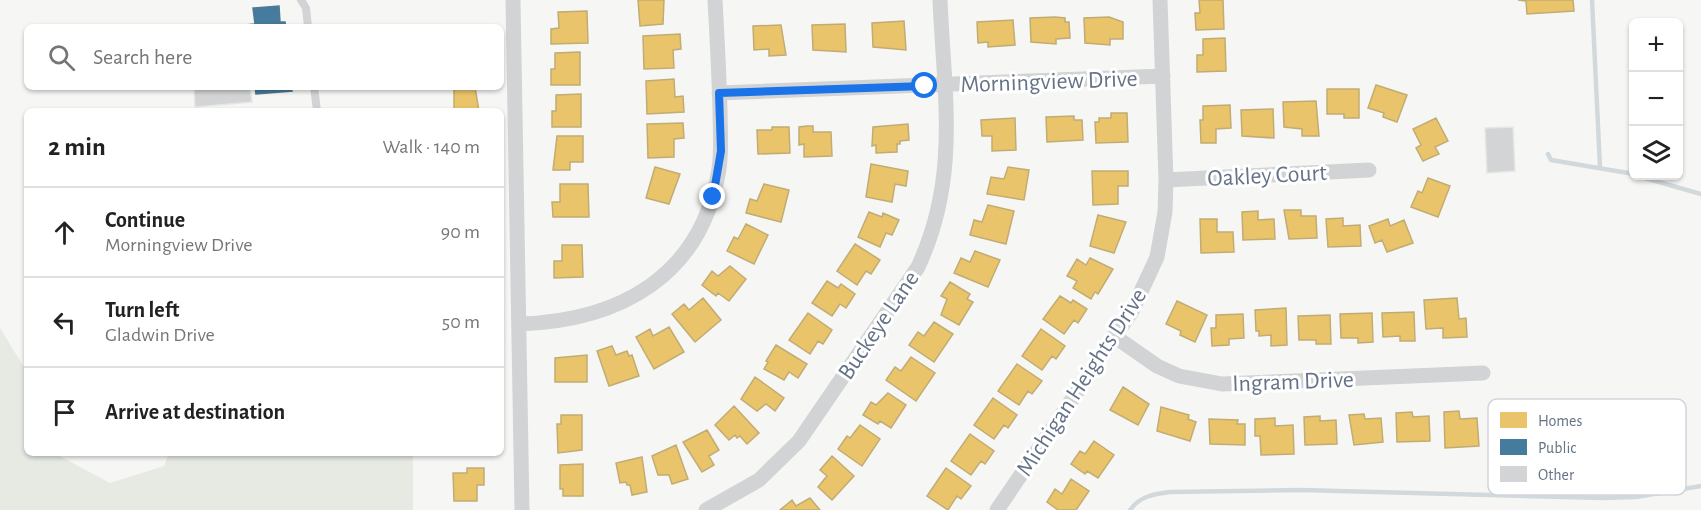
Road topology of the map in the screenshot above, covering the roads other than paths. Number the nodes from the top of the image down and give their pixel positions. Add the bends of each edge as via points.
1 (301, 0) edge
2 (513, 0) edge
3 (715, 0) edge
4 (940, 0) edge
5 (1160, 0) edge
6 (308, 24) edge
7 (1163, 76) junction
8 (944, 85) junction
9 (314, 90) edge
10 (719, 93) junction
11 (317, 108) edge
12 (1369, 170) dead end
13 (1166, 180) junction
14 (519, 324) junction
15 (1114, 336) junction
16 (1483, 373) dead end
17 (522, 510) edge
18 (706, 510) edge
19 (997, 510) edge

1 - 6 lane
2 - 14 street
3 - 10 street
4 - 8 street, Buckeye Lane
5 - 7 street, Michigan Heights Drive
7 - 8 street, Morningview Drive
7 - 13 street, Michigan Heights Drive
8 - 10 street, Morningview Drive
8 - 18 street, Buckeye Lane via 945,178 937,220 918,267 799,441 759,480
9 - 11 lane
10 - 14 street via 721,151 716,183 696,236 680,258 644,290 600,313 558,322
12 - 13 street, Oakley Court
13 - 15 street, Michigan Heights Drive via 1157,257 1142,292
14 - 17 street
15 - 16 street, Ingram Drive via 1156,366 1179,376 1222,384
15 - 19 street, Michigan Heights Drive

